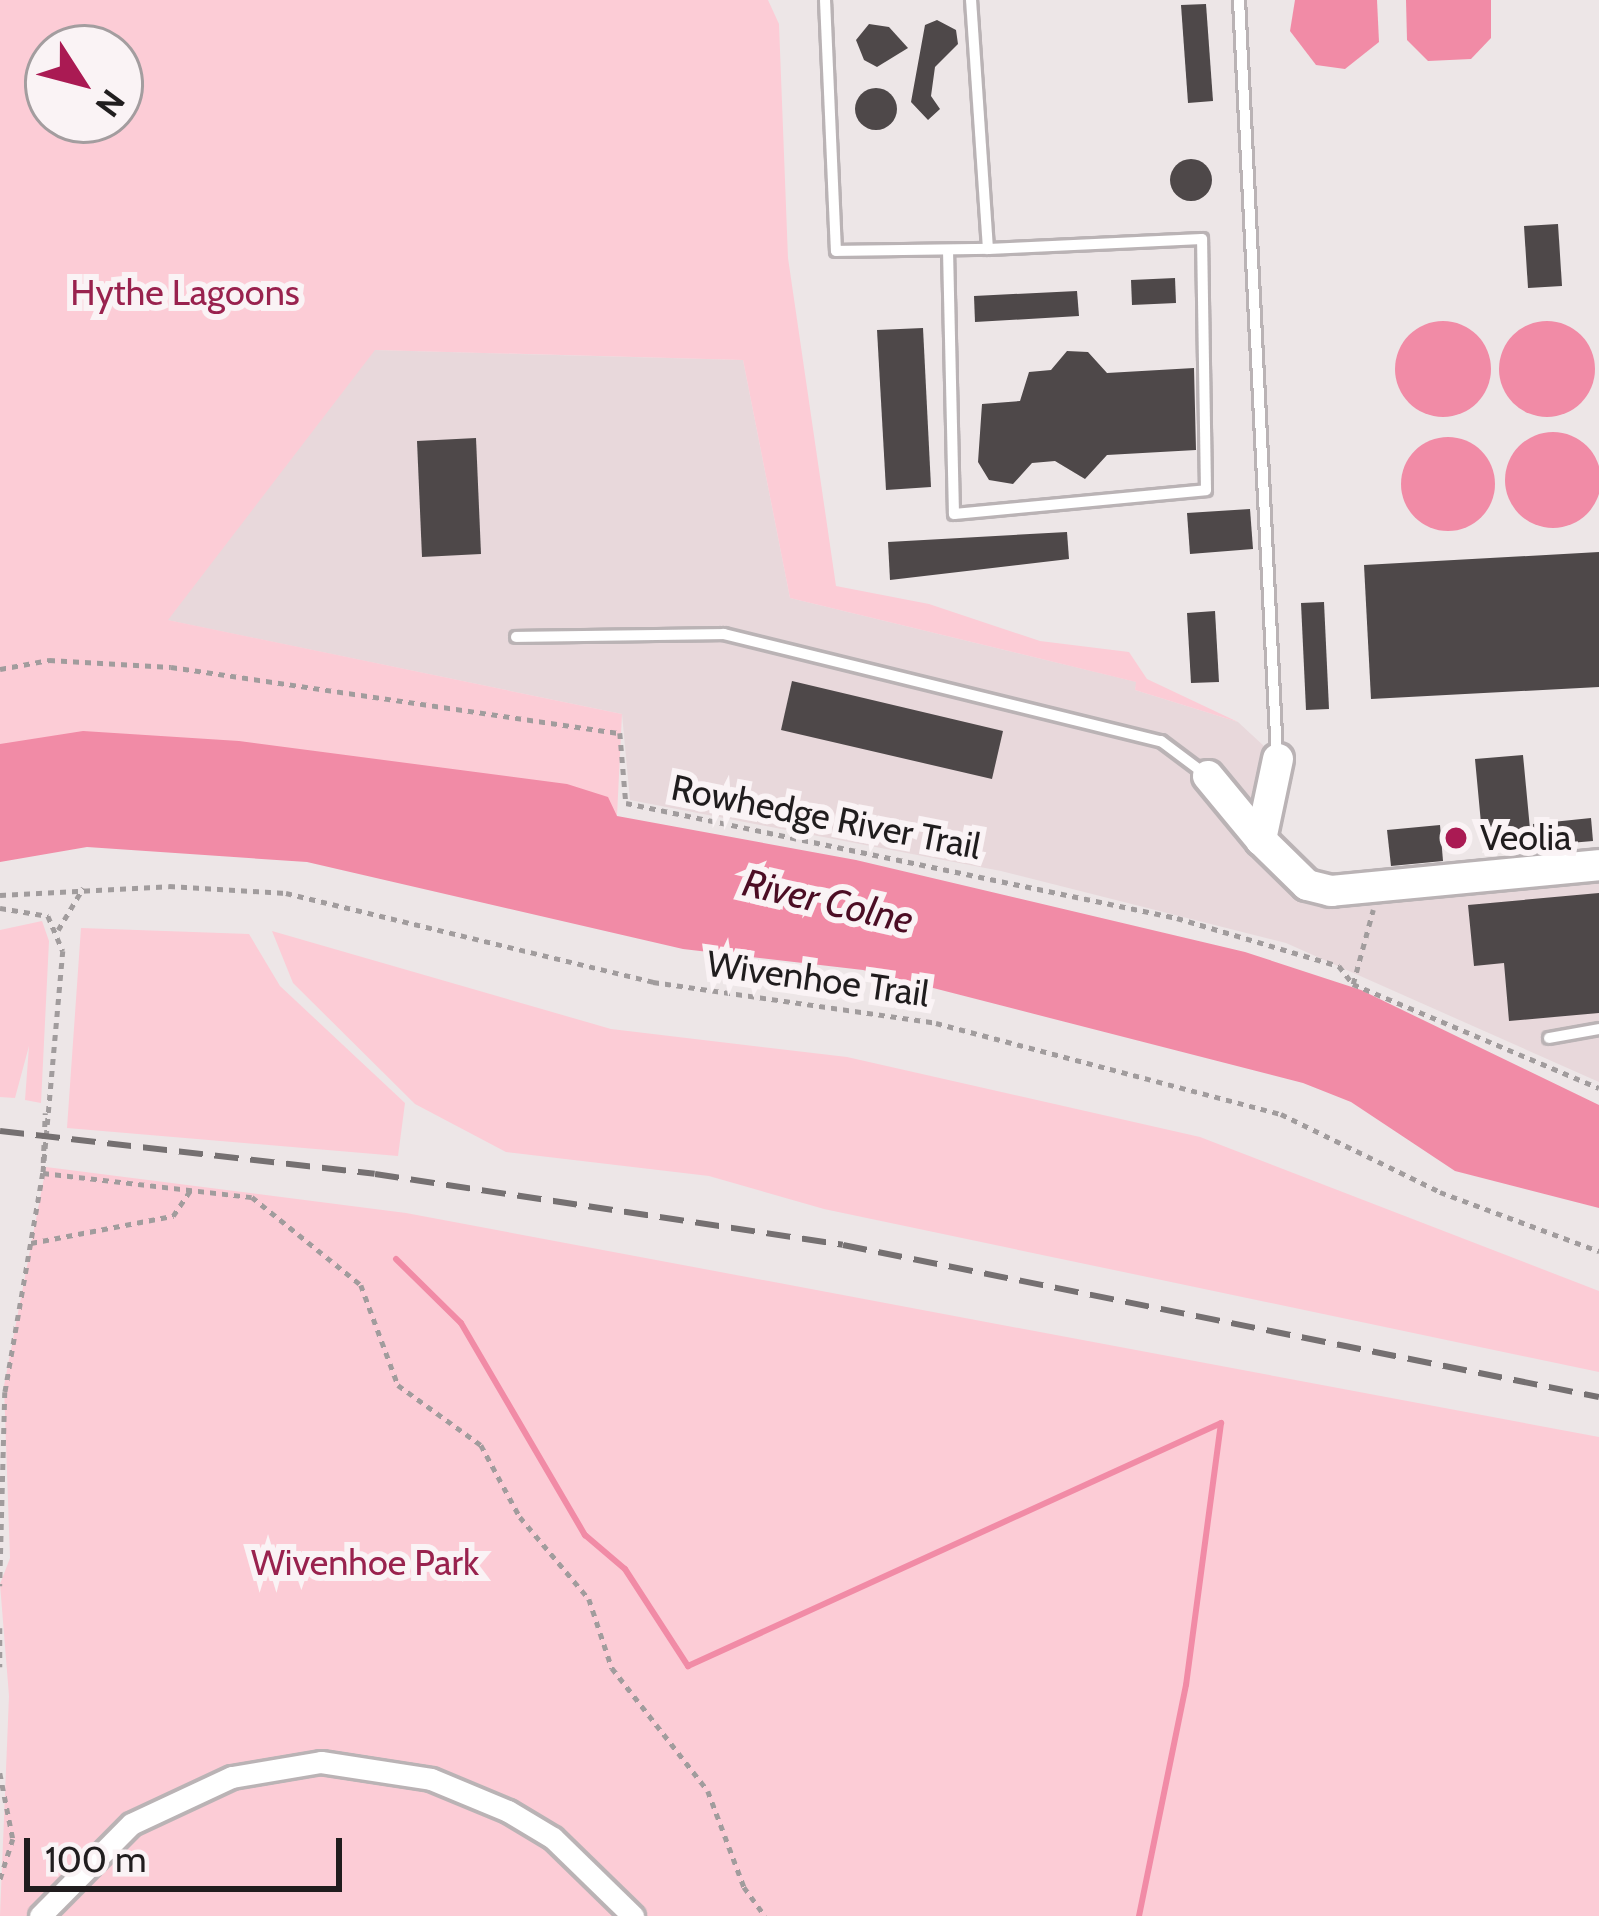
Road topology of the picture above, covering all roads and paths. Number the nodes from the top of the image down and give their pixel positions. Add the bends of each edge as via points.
1 (825, 0) edge
2 (971, 0) edge
3 (1239, 0) edge
4 (988, 249) junction
5 (948, 250) junction
6 (516, 637) dead end
7 (0, 669) edge
8 (1278, 759) joint
9 (1208, 776) joint
10 (1261, 840) junction
11 (1599, 865) edge
12 (91, 887) junction
13 (1372, 887) junction
14 (0, 895) edge
15 (0, 908) edge
16 (58, 930) junction
17 (1353, 984) junction
18 (1599, 1029) edge
19 (1549, 1037) dead end
20 (1599, 1088) edge
21 (42, 1169) junction
22 (191, 1189) junction
23 (31, 1243) junction
24 (1599, 1251) edge
25 (0, 1586) edge
26 (0, 1628) edge
27 (0, 1667) edge
28 (0, 1773) edge
29 (0, 1880) edge
30 (40, 1916) edge
31 (632, 1916) edge
32 (765, 1916) edge

1 - 5 lane via 836,251
2 - 4 lane
3 - 8 lane
4 - 5 lane
4 - 5 lane via 1202,239 1205,490 954,514
6 - 9 lane via 724,634 1161,741
7 - 17 path, Rowhedge River Trail via 49,660 171,667 620,733 626,803 1177,918 1339,966
8 - 10 street
9 - 10 street
10 - 13 street via 1307,885
11 - 13 street
12 - 14 path, Wivenhoe Trail
12 - 16 path
12 - 24 path, Wivenhoe Trail via 286,893 653,982 958,1028 1281,1114 1440,1192
13 - 17 path via 1372,940
15 - 16 path via 26,908
16 - 21 path
17 - 20 path, Rowhedge River Trail
18 - 19 lane
21 - 22 path
21 - 23 path
22 - 23 path via 173,1216
22 - 32 path via 252,1197 361,1286 398,1385 481,1444 520,1517 589,1599 613,1668 708,1791
23 - 25 path via 5,1391
26 - 27 path
28 - 29 path via 13,1839
30 - 31 street via 131,1824 232,1778 320,1762 413,1775 508,1810 553,1838

